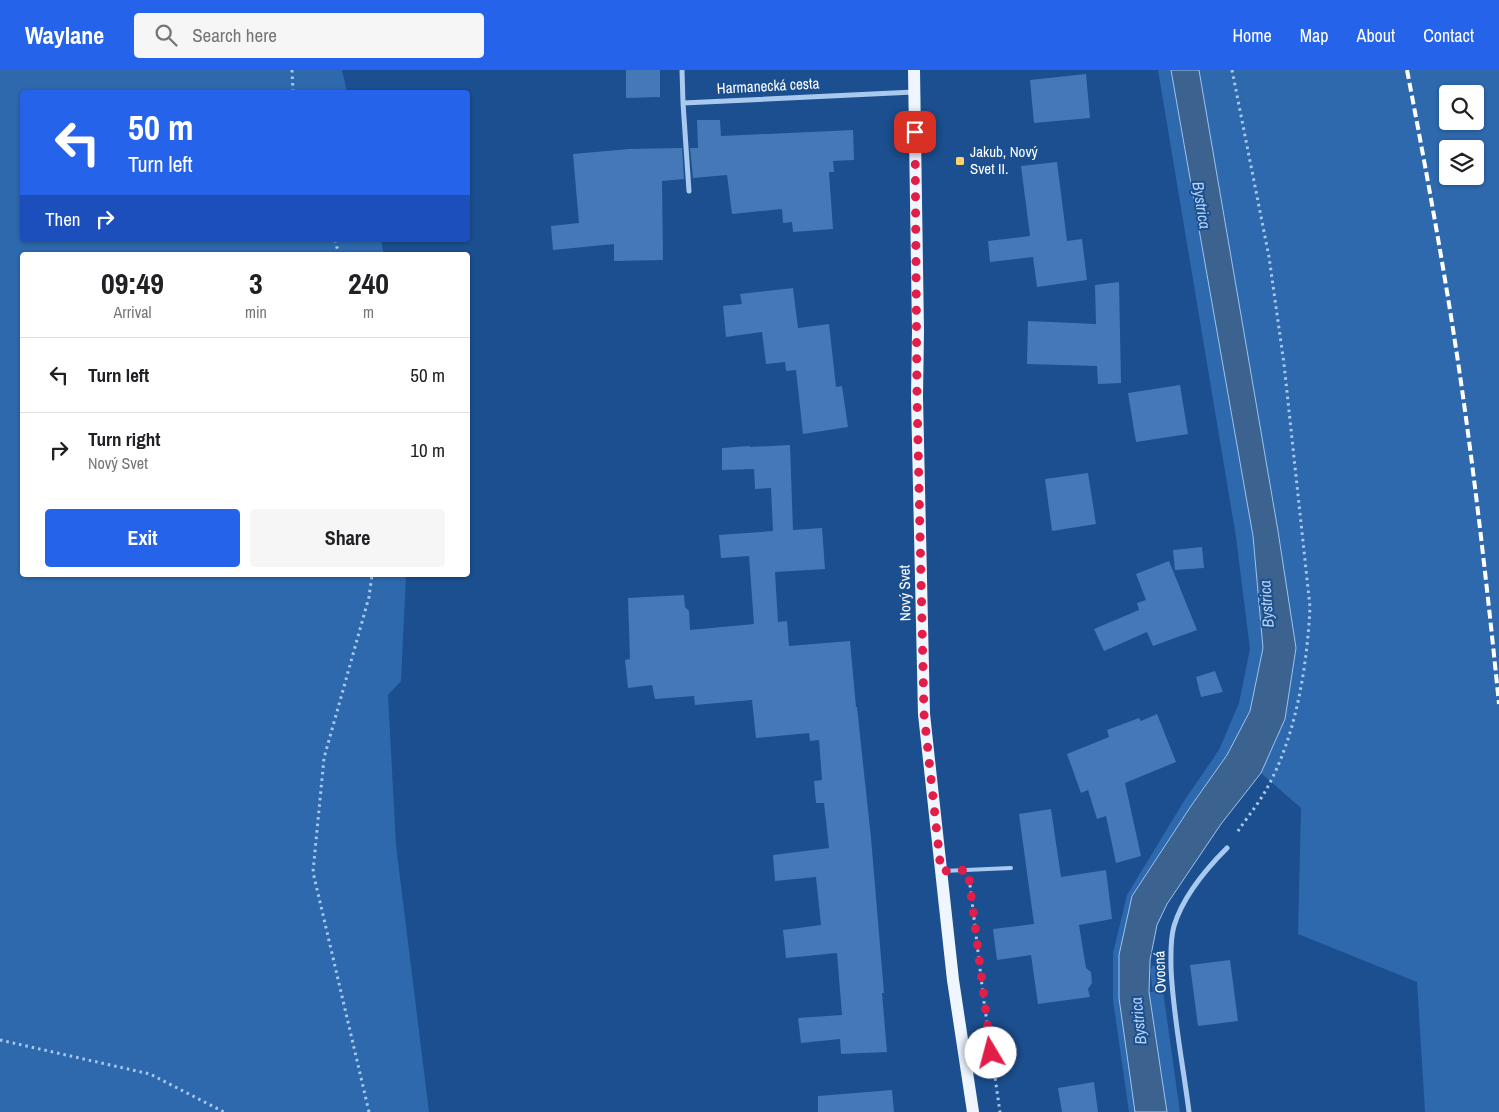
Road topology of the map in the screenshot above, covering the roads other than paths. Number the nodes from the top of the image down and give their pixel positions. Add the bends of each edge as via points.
1 (682, 70) edge
2 (914, 70) edge
3 (914, 92) junction
4 (683, 103) junction
5 (689, 191) dead end
6 (1226, 848) road end
7 (1011, 868) dead end
8 (941, 871) junction
9 (973, 1112) edge
10 (1189, 1112) edge

1 - 4 street
2 - 3 main road, Nový Svet
3 - 4 street, Harmanecká cesta
3 - 8 main road, Nový Svet via 924,714
4 - 5 street
6 - 10 street, Ovocná via 1182,905 1173,928 1172,990
7 - 8 lane
8 - 9 main road, Nový Svet

